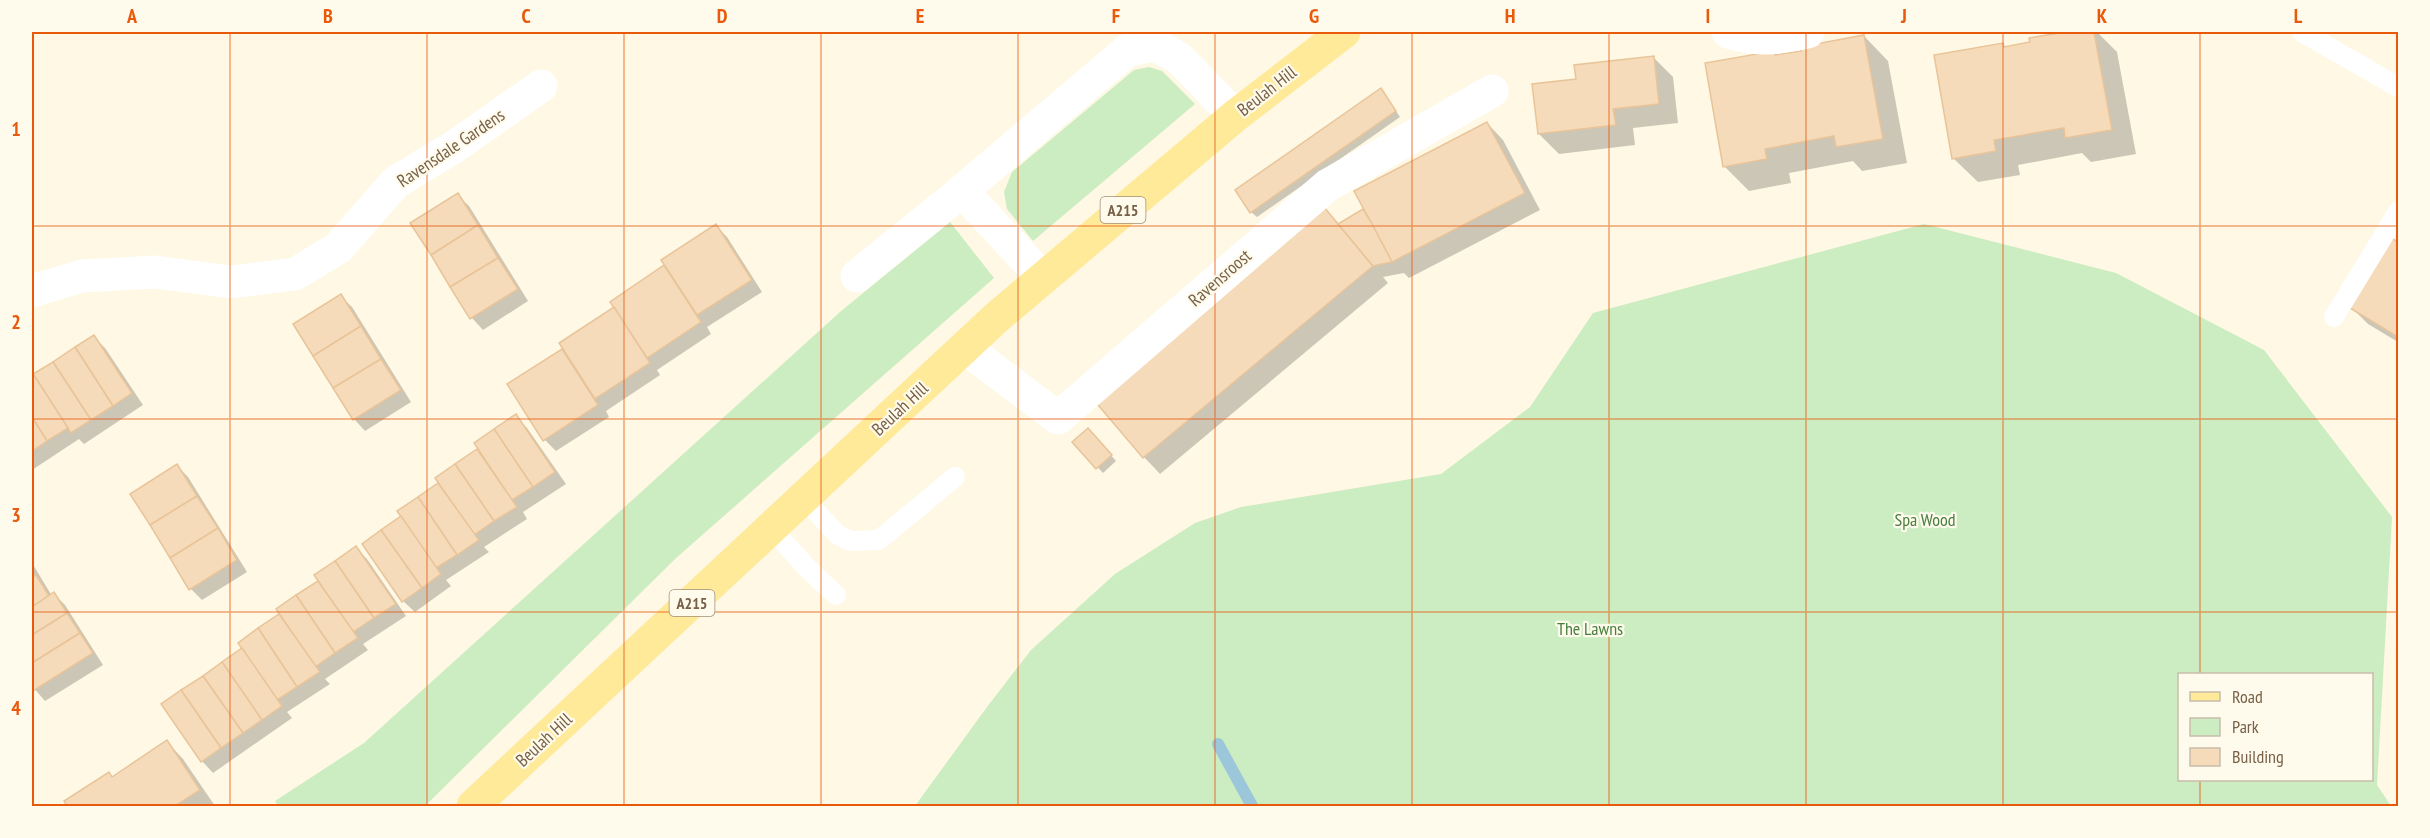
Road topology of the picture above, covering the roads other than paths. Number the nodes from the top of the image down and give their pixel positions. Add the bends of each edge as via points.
1 (1344, 32) edge
2 (1728, 32) edge
3 (1808, 32) edge
4 (2302, 32) edge
5 (541, 86) dead end
6 (2398, 87) edge
7 (1492, 91) dead end
8 (1235, 116) junction
9 (962, 192) junction
10 (2398, 212) edge
11 (857, 276) dead end
12 (1042, 277) junction
13 (32, 291) edge
14 (2334, 317) dead end
15 (965, 348) junction
16 (955, 477) dead end
17 (804, 499) junction
18 (772, 529) junction
19 (836, 595) dead end
20 (473, 807) edge

1 - 8 main road, Beulah Hill / A215
2 - 3 street via 1753,39
4 - 6 lane
5 - 13 street, Ravensdale Gardens via 396,182 338,248 295,274 231,282 155,272 82,276
7 - 15 street, Ravensroost via 1328,185 1058,418
8 - 9 street via 1180,59 1156,45 1128,50
8 - 12 main road, Beulah Hill / A215
9 - 11 street
9 - 12 street
10 - 14 lane
12 - 15 main road, Beulah Hill / A215
15 - 17 main road, Beulah Hill / A215
16 - 17 lane via 879,540 850,541 838,535
17 - 18 main road, Beulah Hill / A215
18 - 19 lane
18 - 20 main road, Beulah Hill / A215

